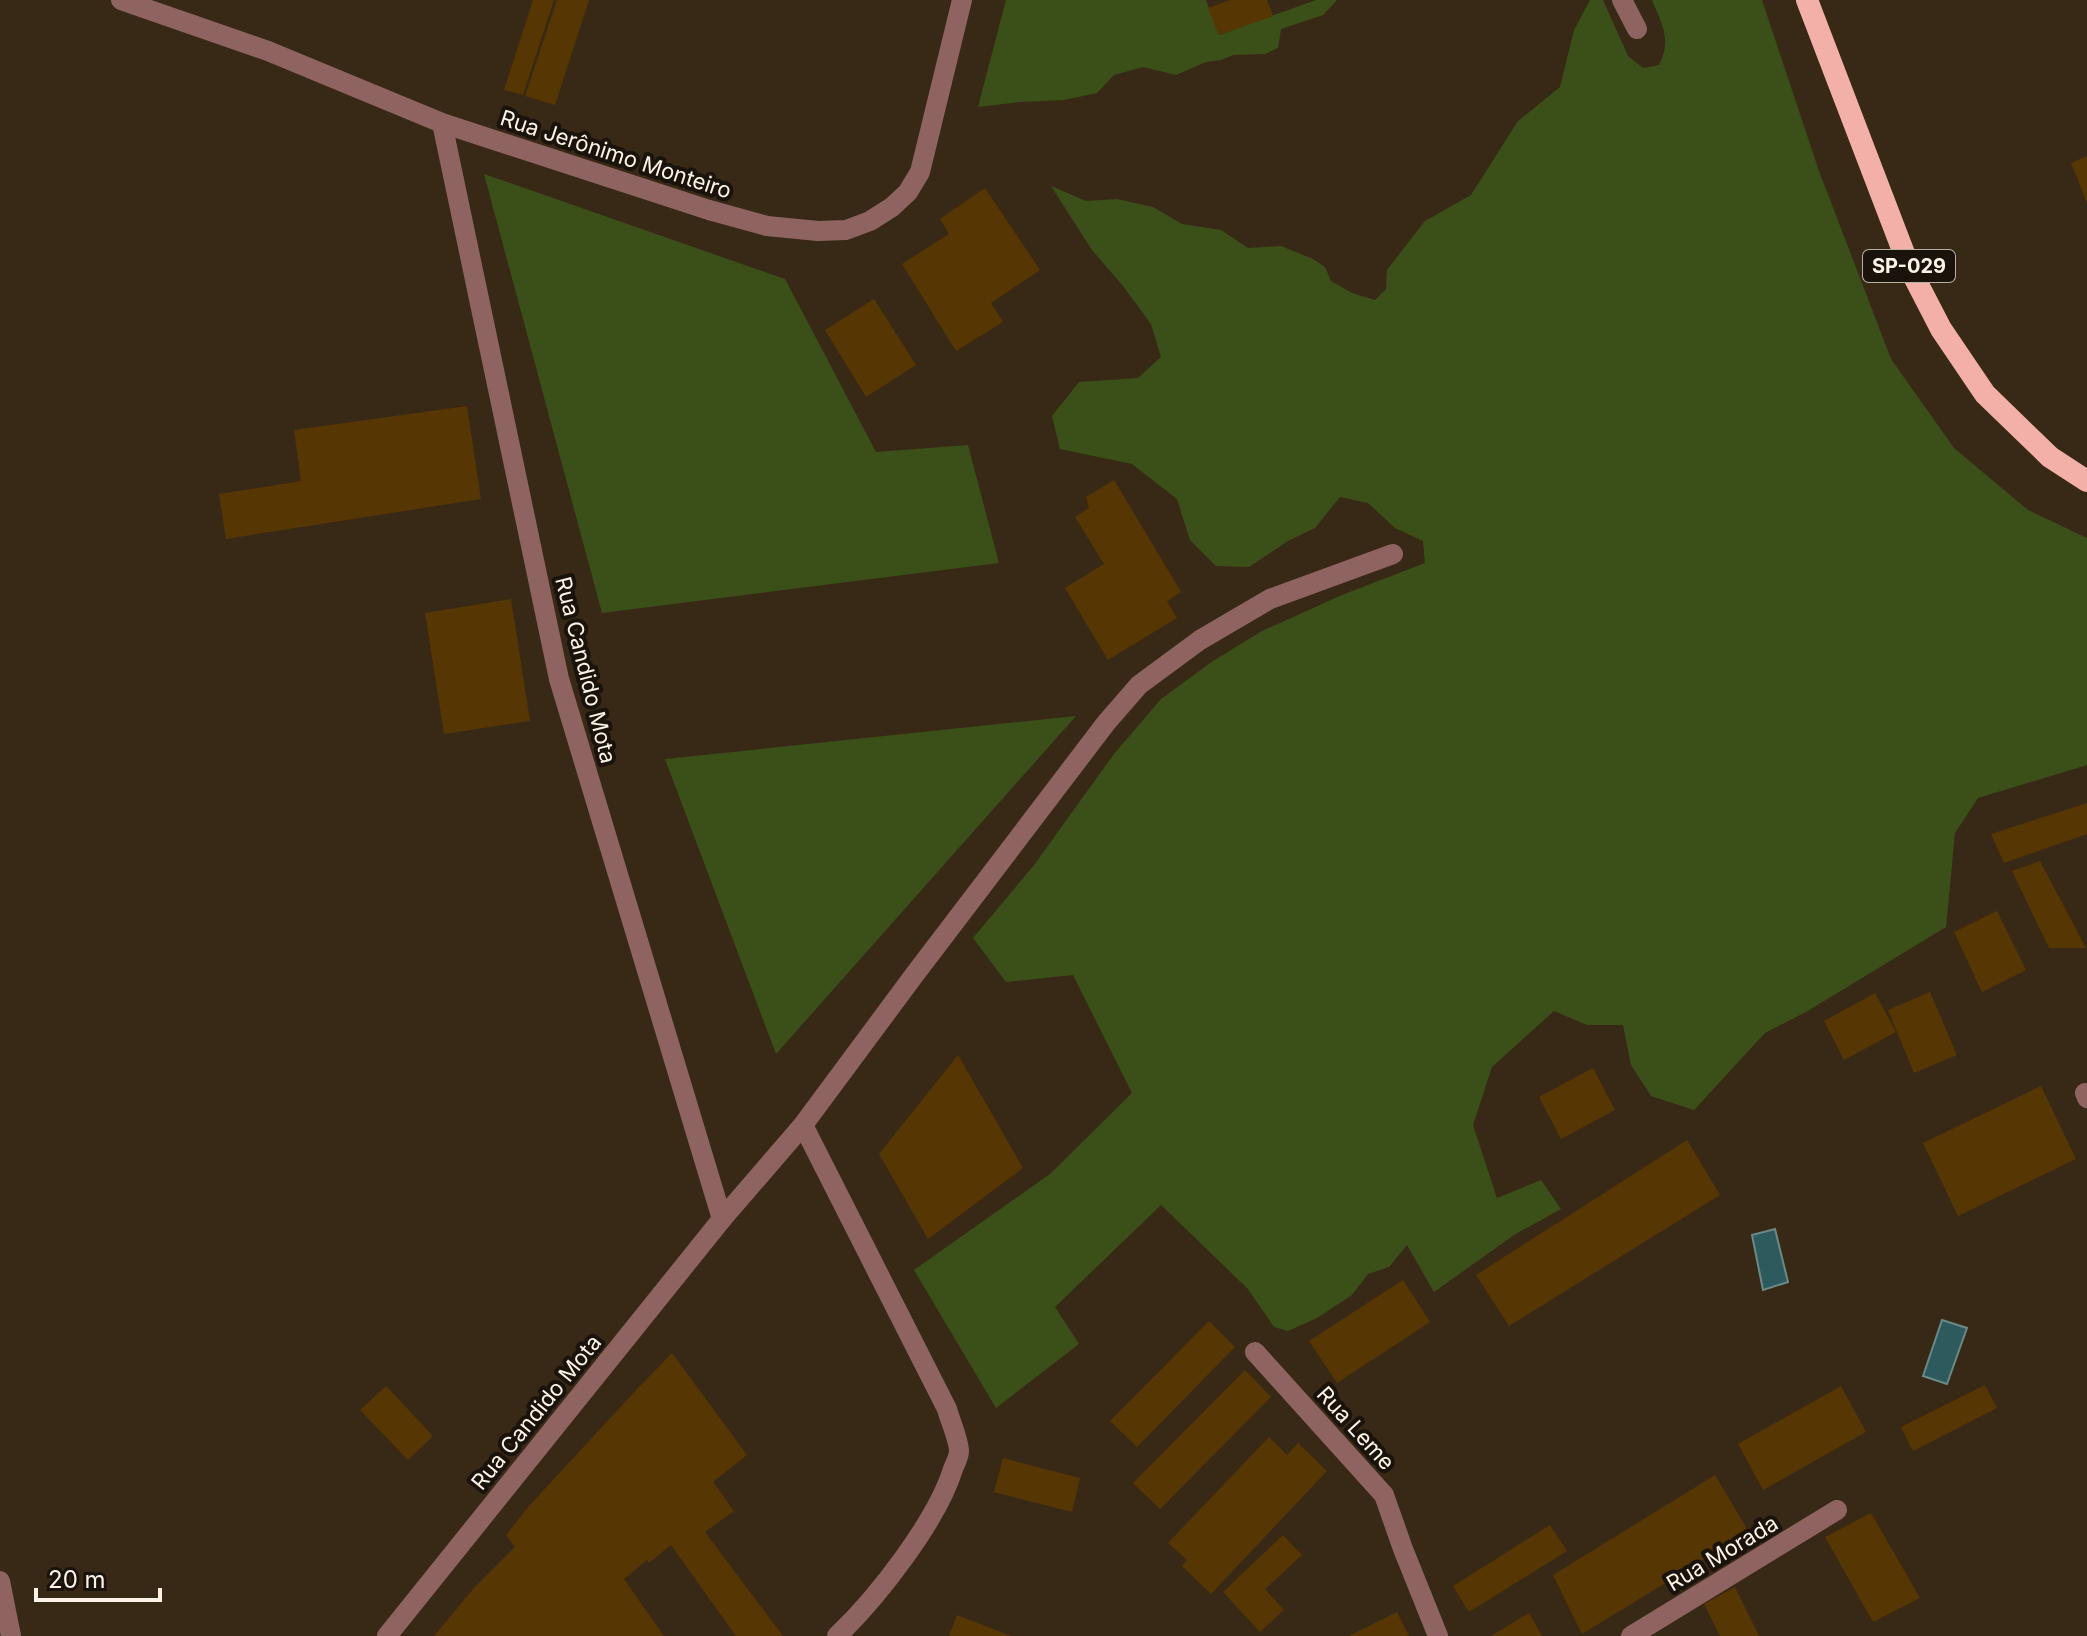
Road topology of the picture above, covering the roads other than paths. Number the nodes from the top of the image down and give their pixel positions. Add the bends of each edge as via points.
1 (121, 0) edge
2 (962, 0) edge
3 (1622, 0) edge
4 (1807, 0) edge
5 (1637, 29) dead end
6 (442, 123) junction
7 (2087, 481) edge
8 (1393, 554) dead end
9 (803, 1125) junction
10 (722, 1219) junction
11 (1255, 1352) dead end
12 (1837, 1510) dead end
13 (0, 1581) edge
14 (11, 1636) edge
15 (387, 1636) edge
16 (837, 1636) edge
17 (1438, 1636) edge
18 (1631, 1636) edge

1 - 6 street, Rua Jerônimo Monteiro via 268,51
2 - 6 street, Rua Jerônimo Monteiro via 920,172 892,207 846,230 767,226
3 - 5 street
4 - 7 highway, SP-029 via 1910,269 1941,329 1985,394 2050,457
6 - 10 street, Rua Candido Mota via 559,679
8 - 9 street, Rua Candido Mota via 1270,599 1200,640 1139,685
9 - 10 street, Rua Candido Mota
9 - 16 street via 947,1409 959,1451 947,1490 916,1540
10 - 15 street, Rua Candido Mota
11 - 17 street, Rua Leme via 1384,1495
12 - 18 street, Rua Morada
13 - 14 street

